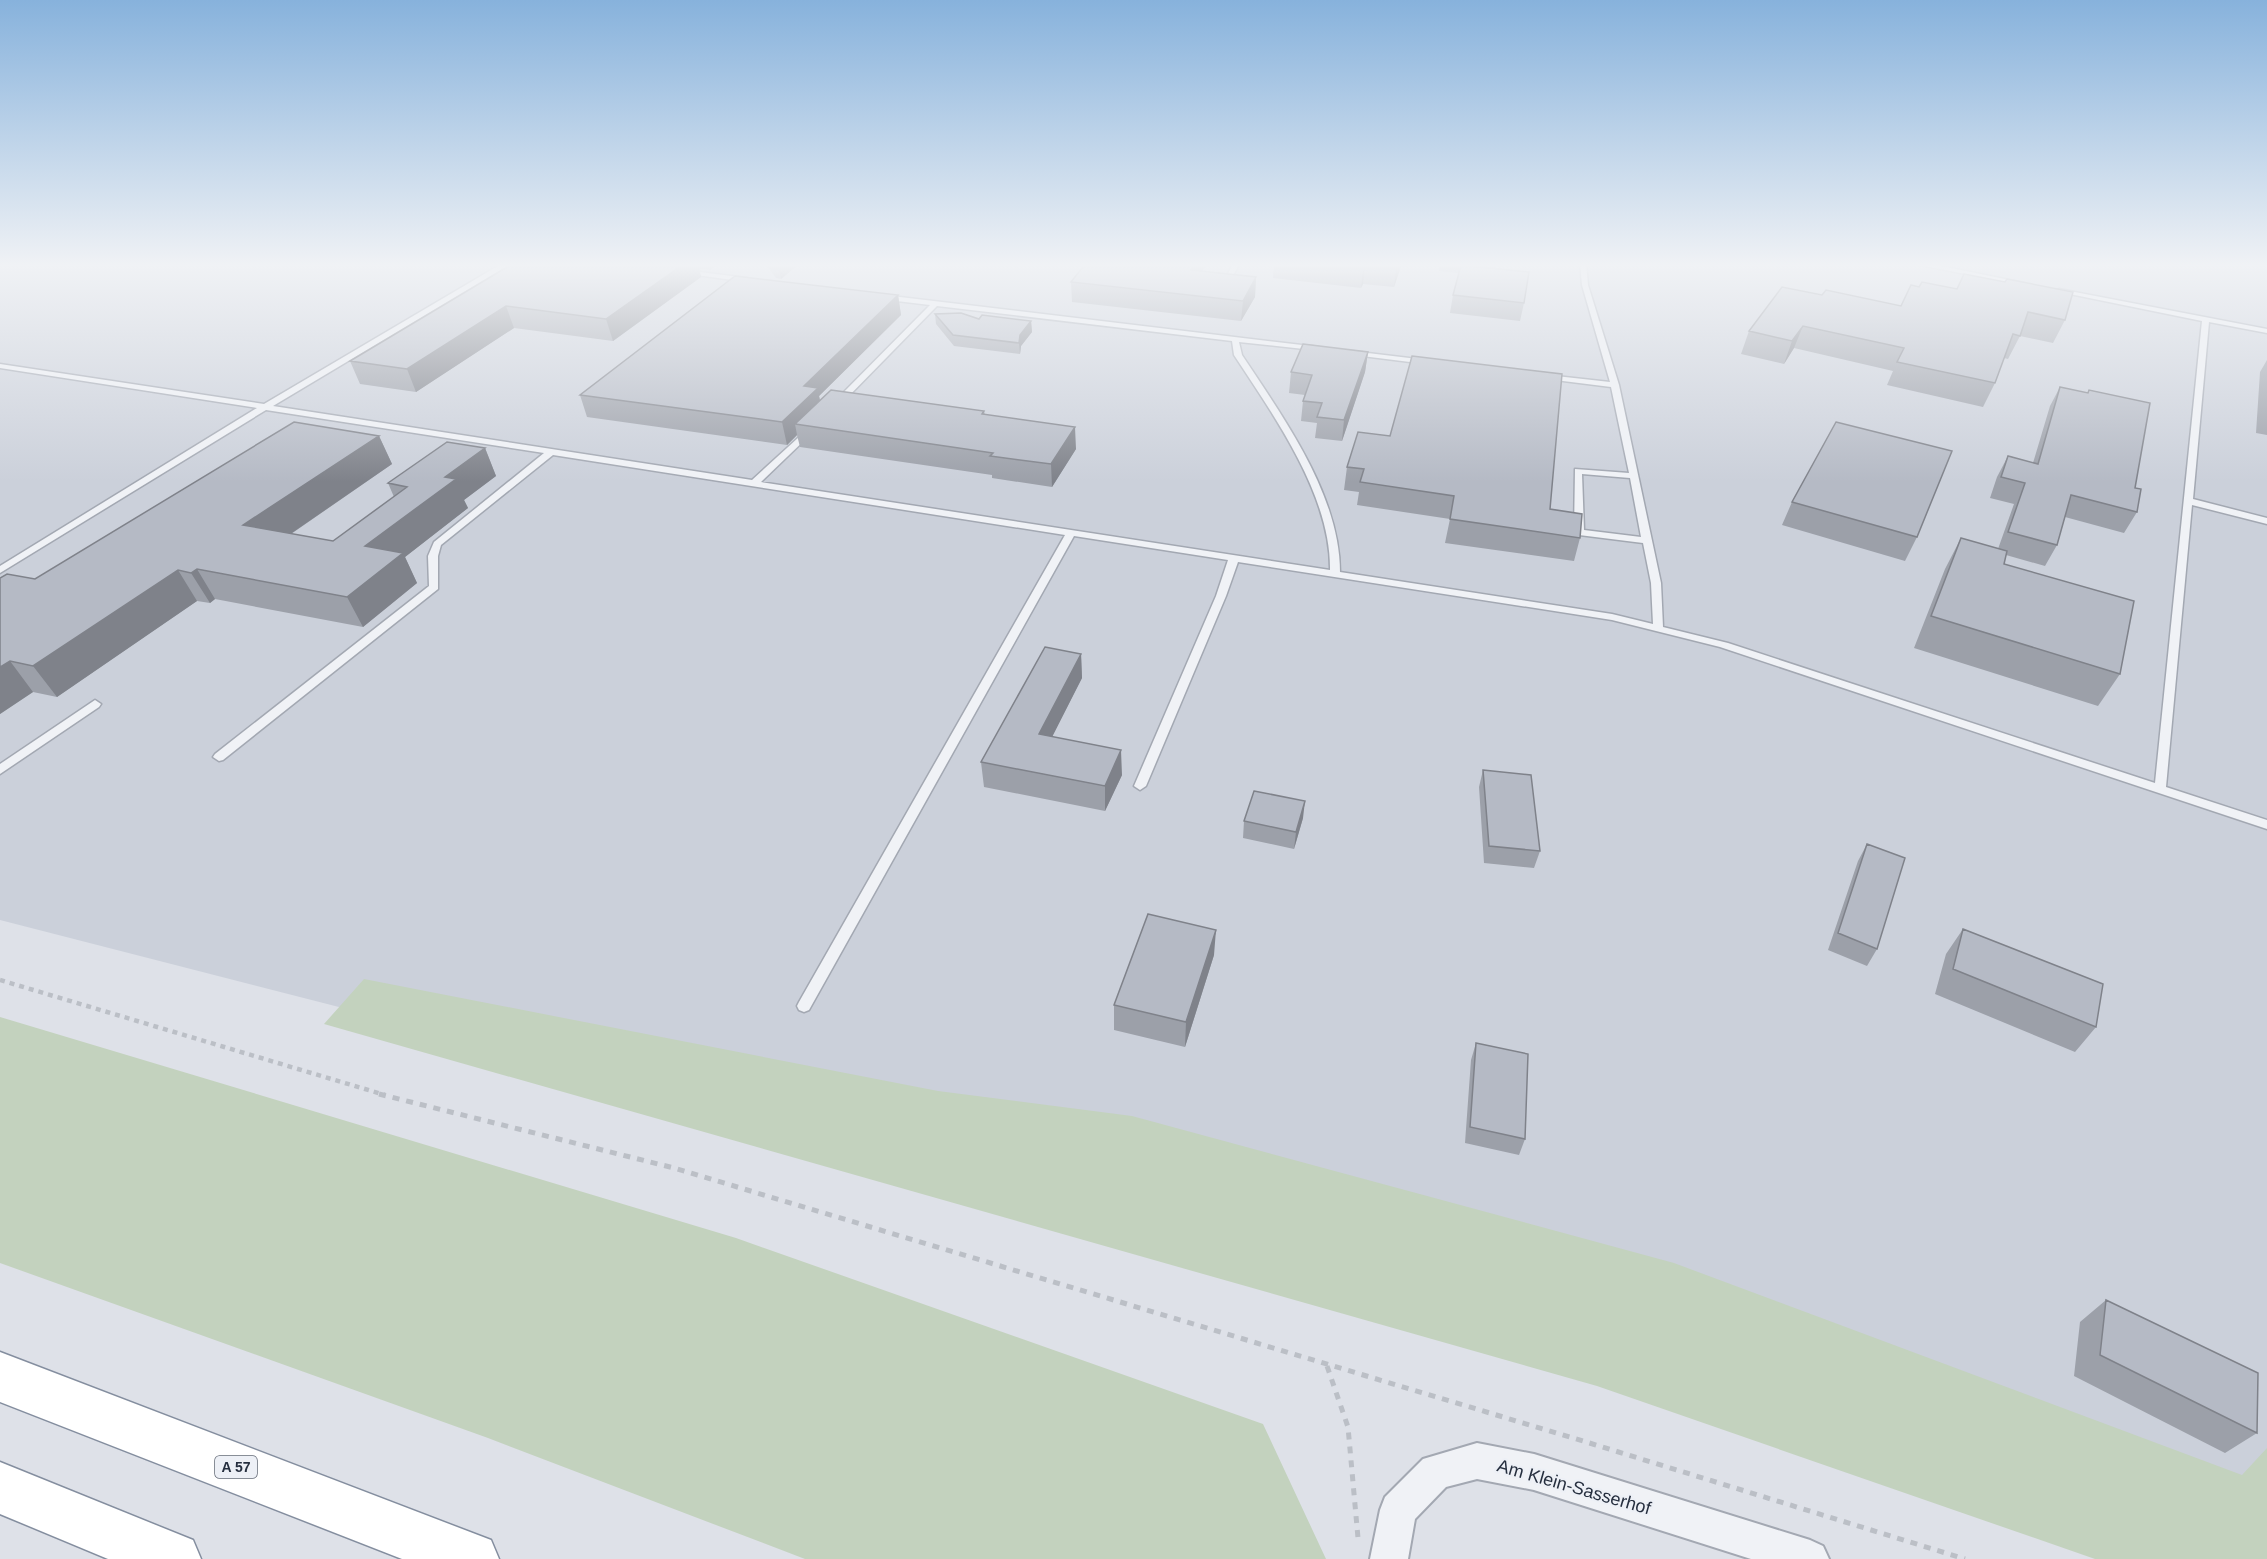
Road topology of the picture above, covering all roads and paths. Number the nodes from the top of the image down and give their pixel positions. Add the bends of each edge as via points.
1 (386, 336) edge
2 (904, 336) edge
3 (1215, 336) edge
4 (1600, 336) edge
5 (2204, 336) edge
6 (1234, 338) junction
7 (1330, 350) edge
8 (1341, 351) edge
9 (1436, 363) edge
10 (0, 366) edge
11 (1543, 377) edge
12 (1614, 386) junction
13 (265, 407) junction
14 (826, 414) edge
15 (818, 422) edge
16 (551, 452) junction
17 (1633, 476) junction
18 (754, 483) junction
19 (2188, 501) junction
20 (2267, 521) edge
21 (1071, 533) junction
22 (1647, 541) junction
23 (1234, 558) junction
24 (0, 570) edge
25 (1335, 574) junction
26 (1658, 627) junction
27 (95, 704) dead end
28 (219, 757) dead end
29 (0, 770) edge
30 (1140, 786) dead end
31 (2160, 790) junction
32 (2267, 825) edge
33 (0, 980) edge
34 (804, 1006) dead end
35 (1327, 1365) junction
36 (0, 1377) edge
37 (0, 1488) edge
38 (1376, 1552) edge
39 (174, 1559) edge
40 (472, 1559) edge
41 (1810, 1559) edge
42 (1965, 1559) edge

1 - 13 lane
2 - 14 lane
3 - 6 lane
4 - 12 lane
5 - 19 lane
6 - 7 lane
6 - 25 lane via 1238,355 1303,465 1329,520 1338,560
8 - 9 lane
10 - 13 lane
11 - 12 lane
12 - 17 lane
13 - 16 lane
13 - 24 lane
15 - 18 lane
16 - 18 lane
16 - 28 lane via 437,544 433,556 434,587
17 - 22 lane
17 - 22 lane via 1578,471 1579,532
18 - 21 lane
19 - 20 lane
19 - 31 lane
21 - 23 lane
21 - 34 lane
22 - 26 lane via 1656,583
23 - 25 lane
23 - 30 lane
25 - 26 lane
26 - 31 lane via 1724,645
27 - 29 lane
31 - 32 lane
33 - 35 path via 352,1087 674,1168
35 - 38 path via 1348,1427 1358,1538
35 - 42 path
36 - 40 highway, A 57
37 - 39 highway
38 - 41 street, Am Klein-Sasserhof via 1398,1510 1436,1472 1477,1461 1534,1472

